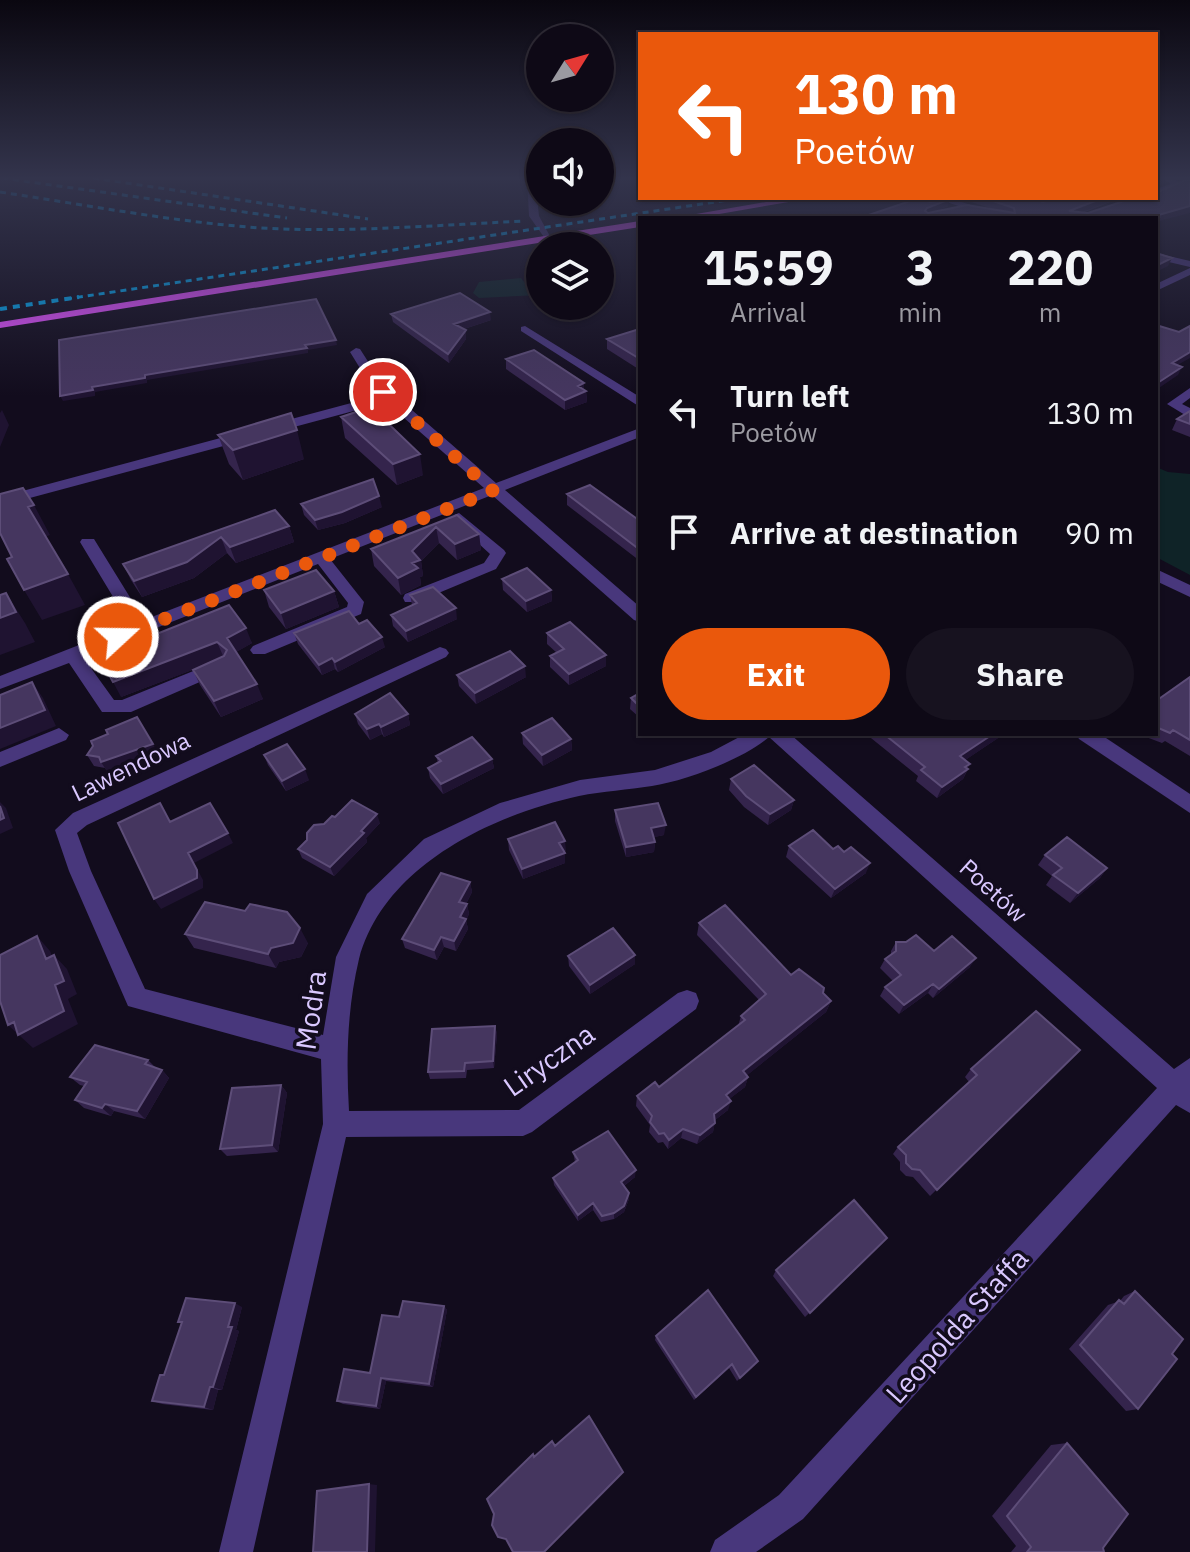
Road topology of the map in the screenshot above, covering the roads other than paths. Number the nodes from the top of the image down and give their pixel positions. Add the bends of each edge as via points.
1 (471, 250) edge
2 (1158, 256) edge
3 (1190, 264) edge
4 (1190, 271) edge
5 (1158, 287) edge
6 (0, 325) edge
7 (525, 329) dead end
8 (356, 352) dead end
9 (1190, 392) edge
10 (387, 402) junction
11 (638, 402) edge
12 (1190, 414) edge
13 (638, 433) edge
14 (493, 491) junction
15 (0, 502) edge
16 (449, 509) junction
17 (88, 542) dead end
18 (320, 557) junction
19 (1158, 575) edge
20 (1190, 592) edge
21 (411, 598) edge
22 (638, 614) edge
23 (141, 629) junction
24 (259, 650) dead end
25 (440, 653) dead end
26 (73, 655) junction
27 (222, 666) edge
28 (0, 683) edge
29 (59, 735) dead end
30 (757, 736) edge
31 (779, 736) edge
32 (1089, 736) edge
33 (0, 760) edge
34 (1190, 805) edge
35 (687, 1001) dead end
36 (333, 1050) junction
37 (1185, 1086) edge
38 (336, 1124) junction
39 (236, 1552) edge
40 (727, 1552) edge

1 - 6 main road
2 - 3 street
4 - 5 street
7 - 11 street
8 - 10 street
9 - 12 street via 1173,404
10 - 14 street via 400,407
10 - 15 street
13 - 14 street
14 - 16 street
14 - 22 street
16 - 18 street
16 - 21 street via 498,553 490,566
17 - 23 street
18 - 23 street
18 - 24 street via 356,602 355,610
19 - 20 street
23 - 26 street
25 - 36 street, Lawendowa via 66,830 137,998
26 - 27 street via 109,707 124,707
26 - 28 street
29 - 33 street
30 - 36 street, Modra via 718,757 656,778 580,788 500,811 432,845 375,901 348,957
31 - 37 street, Poetów
32 - 34 street
35 - 38 street, Liryczna via 523,1123
36 - 38 street, Modra
37 - 40 street, Leopolda Staffa via 791,1507
38 - 39 street, Modra

